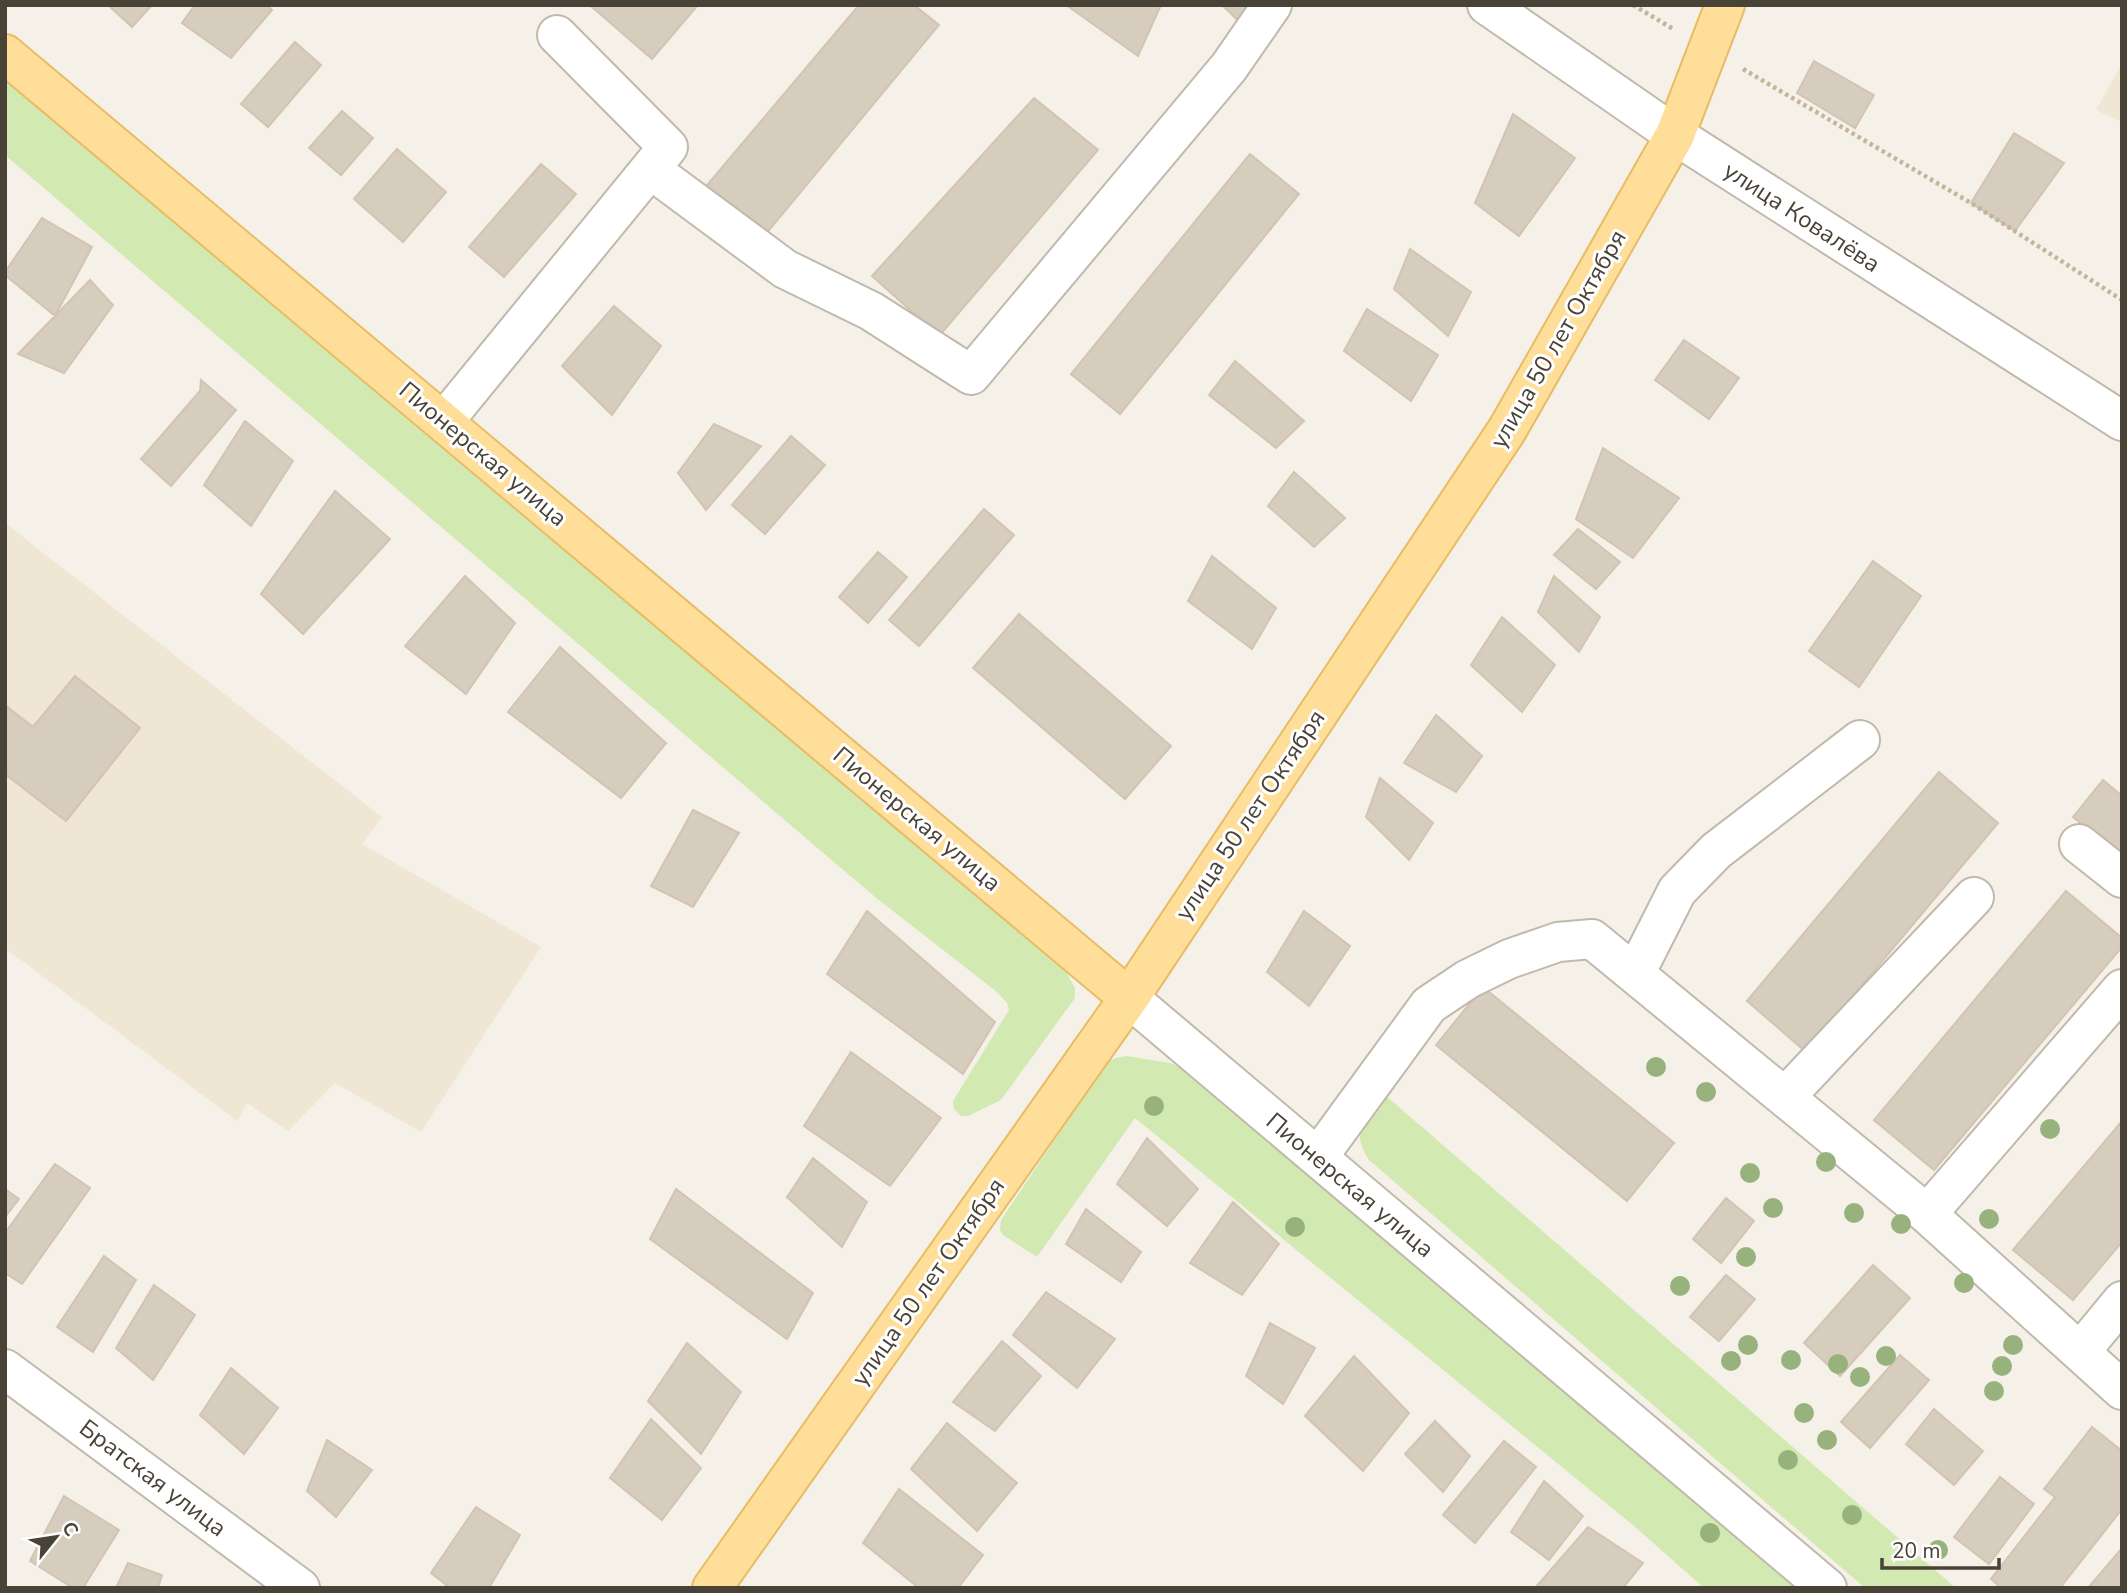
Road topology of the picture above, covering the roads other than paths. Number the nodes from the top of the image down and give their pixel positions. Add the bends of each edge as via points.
1 (1272, 5) edge
2 (1487, 5) edge
3 (1725, 5) edge
4 (557, 35) dead end
5 (5, 54) edge
6 (1675, 135) junction
7 (650, 169) junction
8 (444, 421) junction
9 (2122, 421) edge
10 (1860, 740) dead end
11 (2079, 844) dead end
12 (2122, 878) edge
13 (1974, 897) dead end
14 (1635, 974) junction
15 (2122, 989) edge
16 (1129, 998) junction
17 (1785, 1097) junction
18 (1318, 1157) junction
19 (1927, 1214) junction
20 (2122, 1301) edge
21 (2080, 1352) junction
22 (5, 1369) edge
23 (2122, 1390) edge
24 (300, 1588) edge
25 (712, 1588) edge
26 (1827, 1588) edge

1 - 7 street via 1229,67 971,375 870,311 785,269
2 - 6 street, улица Ковалёва
3 - 6 main road, улица 50 лет Октября
4 - 7 street via 668,147
5 - 8 main road, Пионерская улица
6 - 9 street, улица Ковалёва
6 - 16 main road, улица 50 лет Октября via 1507,430
7 - 8 street
8 - 16 main road, Пионерская улица
10 - 14 street via 1696,870 1677,891
11 - 12 street
13 - 17 street
14 - 17 street
14 - 18 street via 1592,939 1558,942 1468,979 1429,1005
15 - 19 street
16 - 18 street, Пионерская улица
16 - 25 main road, улица 50 лет Октября
17 - 19 street
18 - 26 street, Пионерская улица
19 - 21 street
20 - 21 street
21 - 23 street
22 - 24 street, Братская улица

